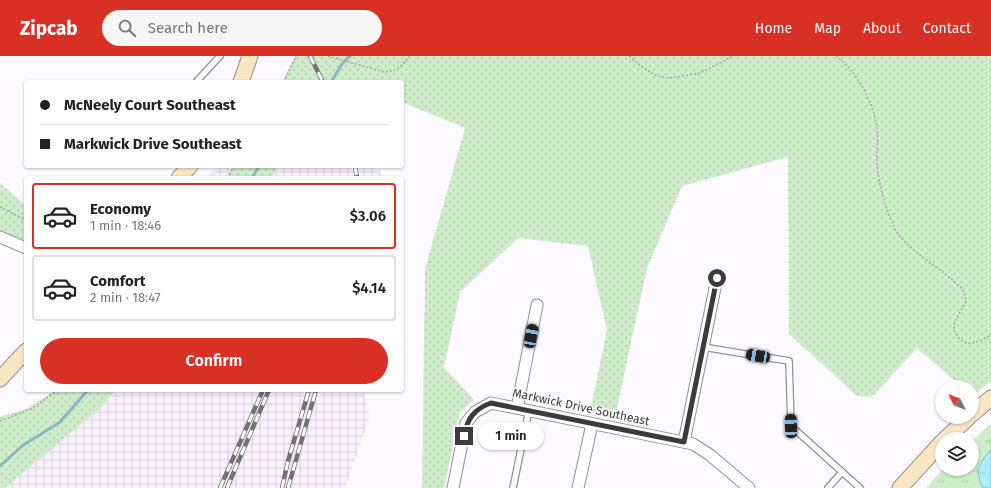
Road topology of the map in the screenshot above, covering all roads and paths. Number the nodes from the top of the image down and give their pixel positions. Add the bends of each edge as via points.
1 (220, 56) edge
2 (250, 56) edge
3 (295, 56) edge
4 (328, 56) edge
5 (409, 56) edge
6 (629, 56) edge
7 (733, 56) edge
8 (836, 56) edge
9 (198, 80) edge
10 (242, 80) edge
11 (285, 80) edge
12 (188, 168) edge
13 (181, 176) edge
14 (0, 206) edge
15 (24, 219) edge
16 (0, 237) edge
17 (24, 247) edge
18 (717, 278) dead end
19 (537, 305) dead end
20 (991, 336) edge
21 (703, 347) junction
22 (24, 353) edge
23 (0, 379) edge
24 (56, 392) edge
25 (991, 398) edge
26 (517, 408) junction
27 (979, 408) edge
28 (529, 410) junction
29 (0, 421) edge
30 (592, 424) junction
31 (961, 424) edge
32 (953, 432) edge
33 (684, 442) junction
34 (935, 450) edge
35 (842, 472) junction
36 (453, 488) edge
37 (513, 488) edge
38 (578, 488) edge
39 (749, 488) edge
40 (828, 488) edge
41 (860, 488) edge
42 (900, 488) edge

1 - 9 lane
2 - 10 street
3 - 11 path
4 - 5 path via 377,71 392,72 403,65
6 - 7 path via 642,68 657,76 670,78 700,73
8 - 20 path via 852,72 868,99 876,123 879,174 891,221 905,243 958,285 966,296 955,323 954,329 958,338 968,343
12 - 13 street
14 - 15 path
16 - 17 street
18 - 21 street
19 - 26 street
21 - 33 street
21 - 35 lane via 789,361 791,426
22 - 23 street
24 - 29 path via 31,409
25 - 27 street
26 - 28 street, Markwick Drive Southeast
26 - 36 street, Markwick Drive Southeast via 491,403 470,417 466,423
28 - 30 street, Markwick Drive Southeast
28 - 37 lane
30 - 33 street, Markwick Drive Southeast
30 - 38 street
31 - 32 street
33 - 39 street, Markwick Drive Southeast via 699,447
34 - 42 street
35 - 40 lane
35 - 41 lane

